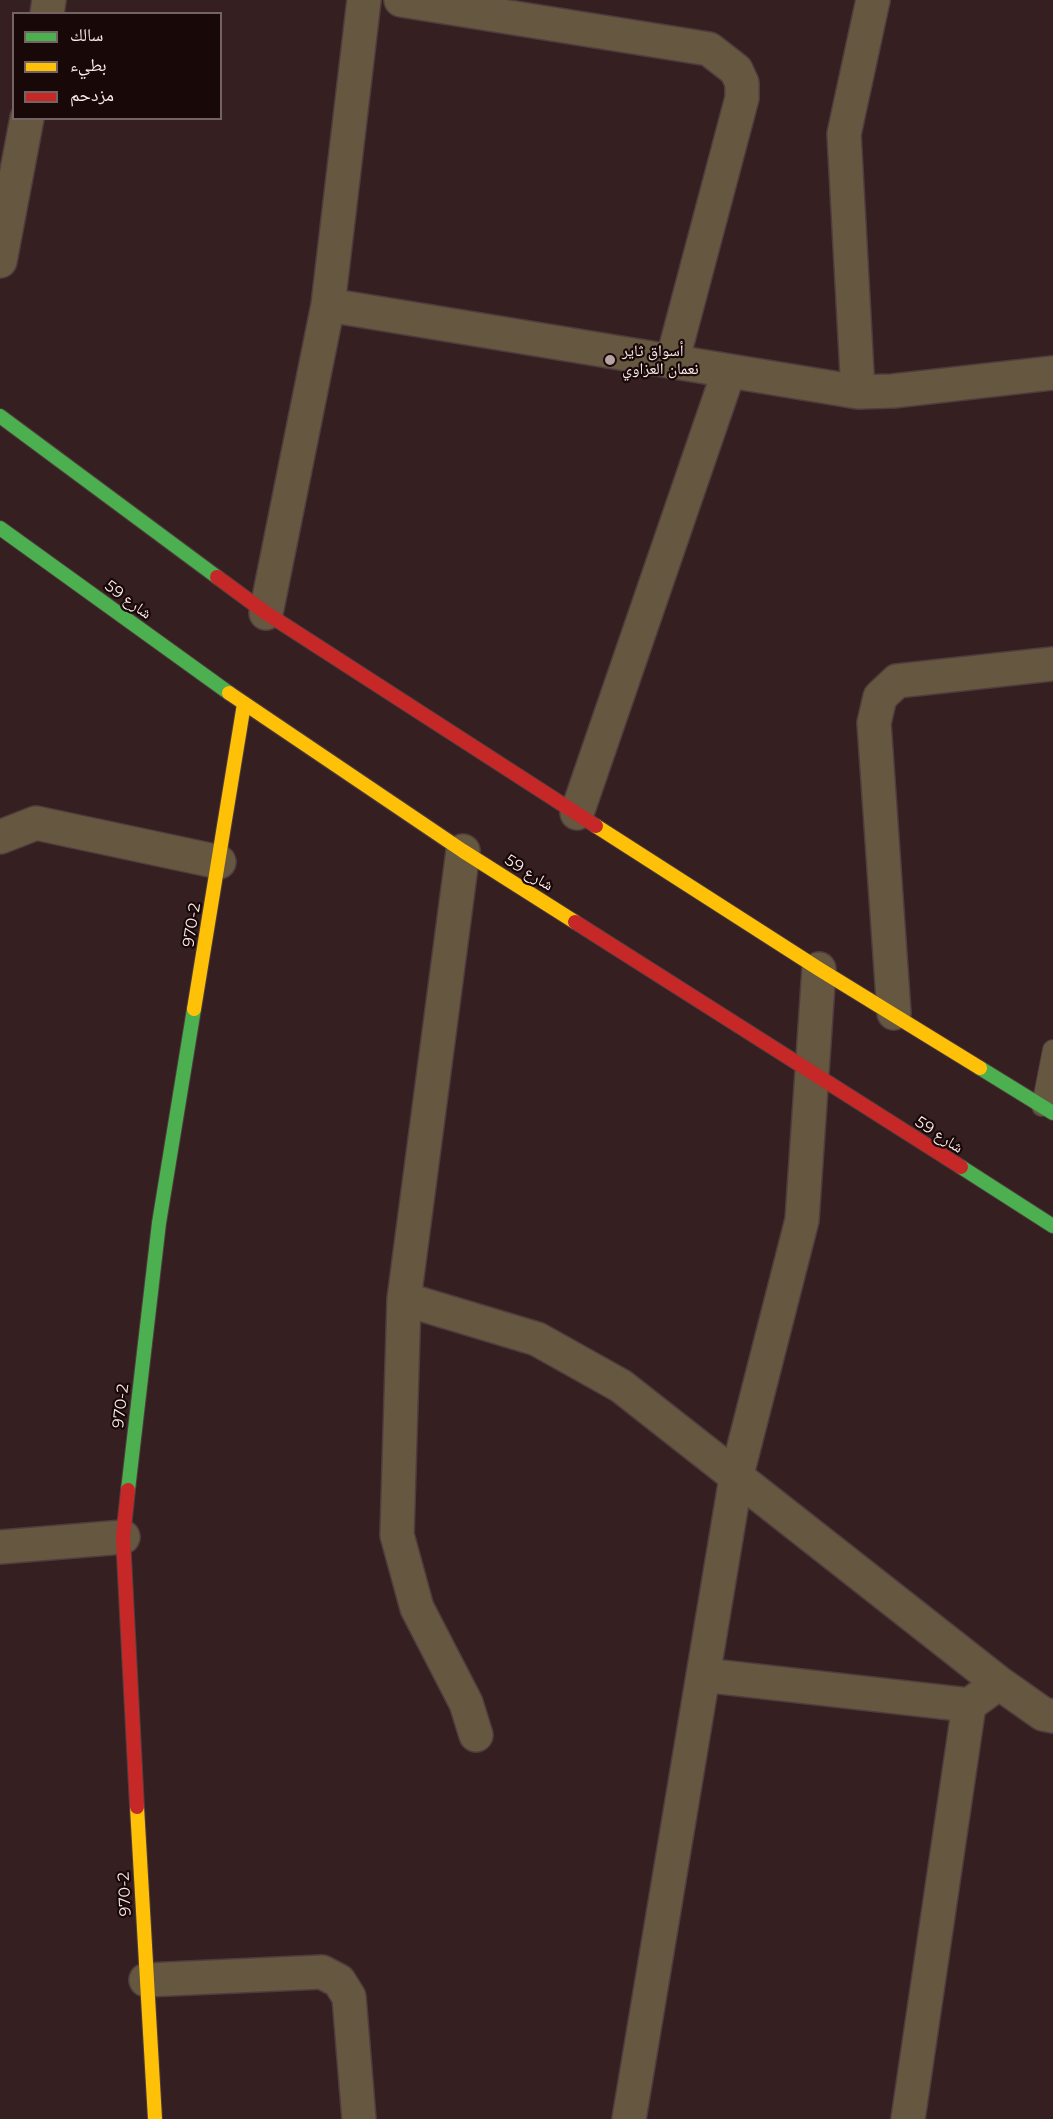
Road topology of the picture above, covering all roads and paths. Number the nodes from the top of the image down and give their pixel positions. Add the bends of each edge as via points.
1 (364, 0) edge
2 (401, 0) edge
3 (873, 0) edge
4 (27, 120) edge
5 (0, 261) edge
6 (328, 305) junction
7 (672, 362) junction
8 (729, 371) junction
9 (1053, 373) edge
10 (858, 392) junction
11 (0, 417) edge
12 (0, 528) edge
13 (266, 613) junction
14 (1053, 664) edge
15 (244, 704) junction
16 (577, 813) junction
17 (0, 837) edge
18 (463, 851) junction
19 (219, 862) junction
20 (819, 969) junction
21 (894, 1013) junction
22 (1053, 1050) edge
23 (811, 1072) junction
24 (1047, 1109) edge
25 (1053, 1226) edge
26 (404, 1299) junction
27 (736, 1478) junction
28 (123, 1537) junction
29 (0, 1547) edge
30 (703, 1675) junction
31 (999, 1683) junction
32 (969, 1705) junction
33 (1053, 1716) edge
34 (476, 1735) dead end
35 (146, 1980) junction
36 (155, 2119) edge
37 (359, 2119) edge
38 (629, 2119) edge
39 (908, 2119) edge

1 - 6 street
2 - 7 street via 709,49 736,70 742,83 742,98
3 - 10 street via 844,134
4 - 5 street
6 - 7 street
6 - 13 street
7 - 8 street
8 - 10 street
8 - 16 street
9 - 10 street
11 - 13 street
12 - 15 street, شارع 59
13 - 16 street
14 - 21 street via 897,681 880,697 874,723
15 - 18 street, شارع 59
15 - 19 street, 970-2
16 - 20 street
17 - 19 street via 36,823
18 - 23 street, شارع 59
18 - 26 street
19 - 28 street, 970-2 via 159,1223
20 - 21 street
20 - 23 street
21 - 24 street
22 - 24 lane
23 - 25 street, شارع 59
23 - 27 street via 802,1220
26 - 27 street via 537,1339 621,1386
26 - 34 street via 397,1535 417,1608 466,1703
27 - 30 street
27 - 31 street
28 - 29 street
28 - 35 street, 970-2
30 - 32 street
30 - 38 street
31 - 32 street
31 - 33 street via 1043,1714
32 - 39 street
35 - 36 street, 970-2
35 - 37 street via 322,1972 339,1981 349,1998

